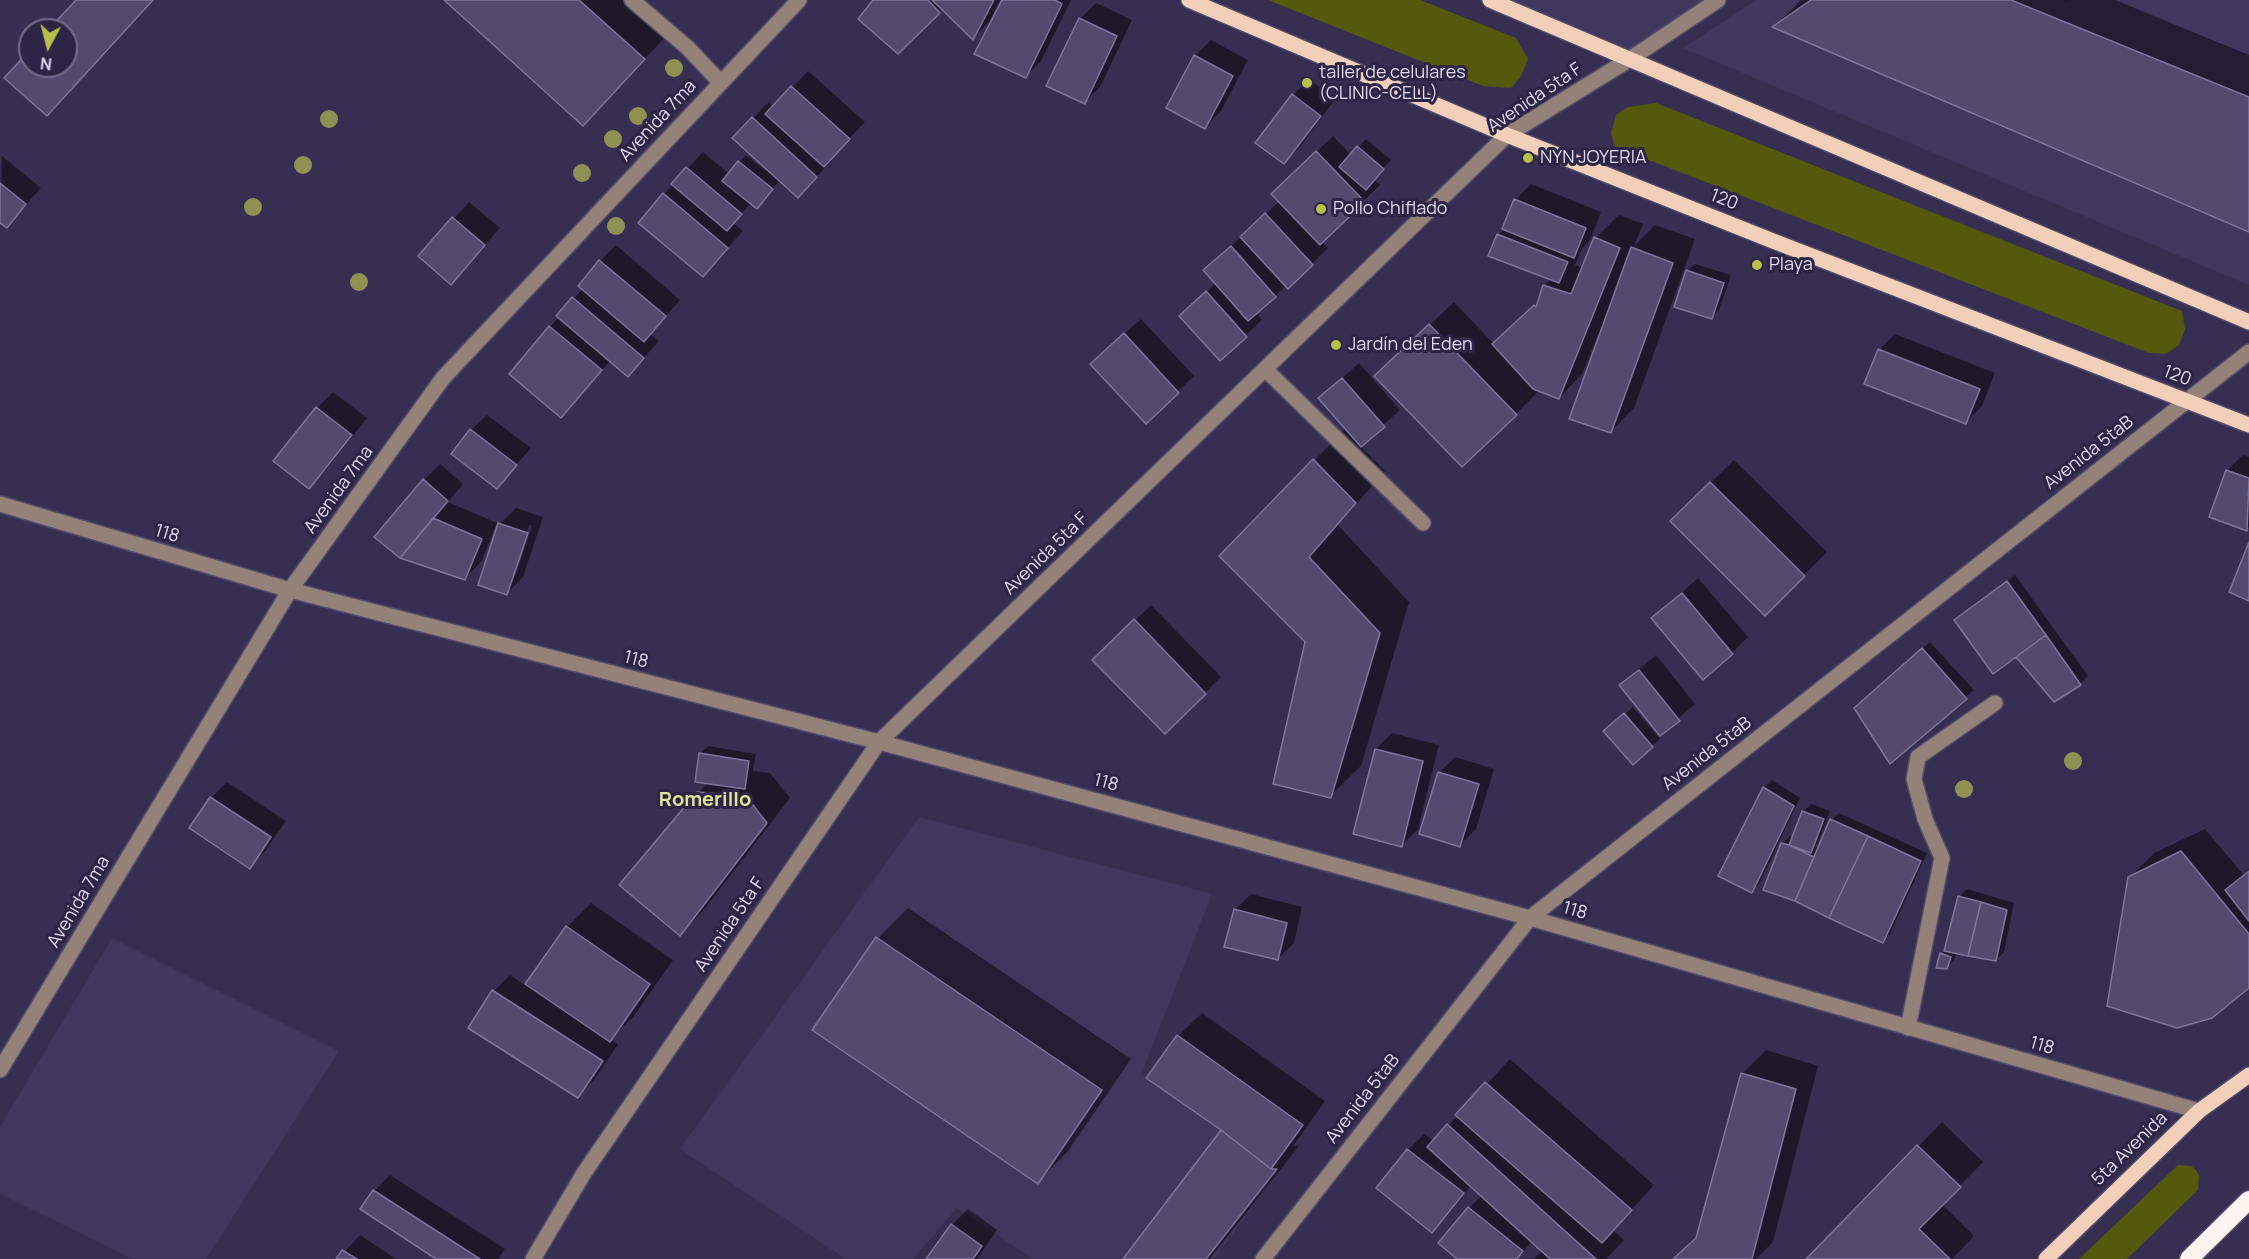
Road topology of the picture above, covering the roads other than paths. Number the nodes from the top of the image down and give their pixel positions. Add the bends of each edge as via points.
1 (632, 0) edge
2 (799, 0) edge
3 (1190, 0) edge
4 (1490, 0) edge
5 (1718, 0) edge
6 (1630, 59) junction
7 (721, 83) junction
8 (1507, 135) junction
9 (2249, 322) edge
10 (2249, 352) edge
11 (1265, 369) junction
12 (2187, 400) junction
13 (2249, 425) edge
14 (0, 504) edge
15 (1423, 523) dead end
16 (290, 591) junction
17 (1995, 703) dead end
18 (879, 742) junction
19 (1530, 918) junction
20 (1908, 1028) junction
21 (0, 1070) edge
22 (2249, 1075) edge
23 (2199, 1111) junction
24 (2249, 1200) edge
25 (533, 1259) edge
26 (1263, 1259) edge
27 (2046, 1259) edge
28 (2189, 1259) edge

1 - 7 street via 688,48
2 - 7 street, Avenida 7ma
3 - 8 main road, 120
4 - 6 main road
5 - 6 street, Avenida 5ta F
6 - 8 street, Avenida 5ta F
6 - 9 main road
7 - 16 street, Avenida 7ma via 443,378
8 - 11 street, Avenida 5ta F
8 - 12 main road, 120
10 - 12 street, Avenida 5taB
11 - 15 street
11 - 18 street, Avenida 5ta F
12 - 13 main road, 120
12 - 19 street, Avenida 5taB
14 - 16 street, 118
16 - 18 street, 118
16 - 21 street, Avenida 7ma
17 - 20 street via 1918,757 1914,779 1942,858
18 - 19 street, 118
18 - 25 street, Avenida 5ta F via 584,1173
19 - 20 street, 118
19 - 26 street, Avenida 5taB
20 - 23 street, 118
22 - 23 main road, 5ta Avenida
23 - 27 main road, 5ta Avenida
24 - 28 highway

